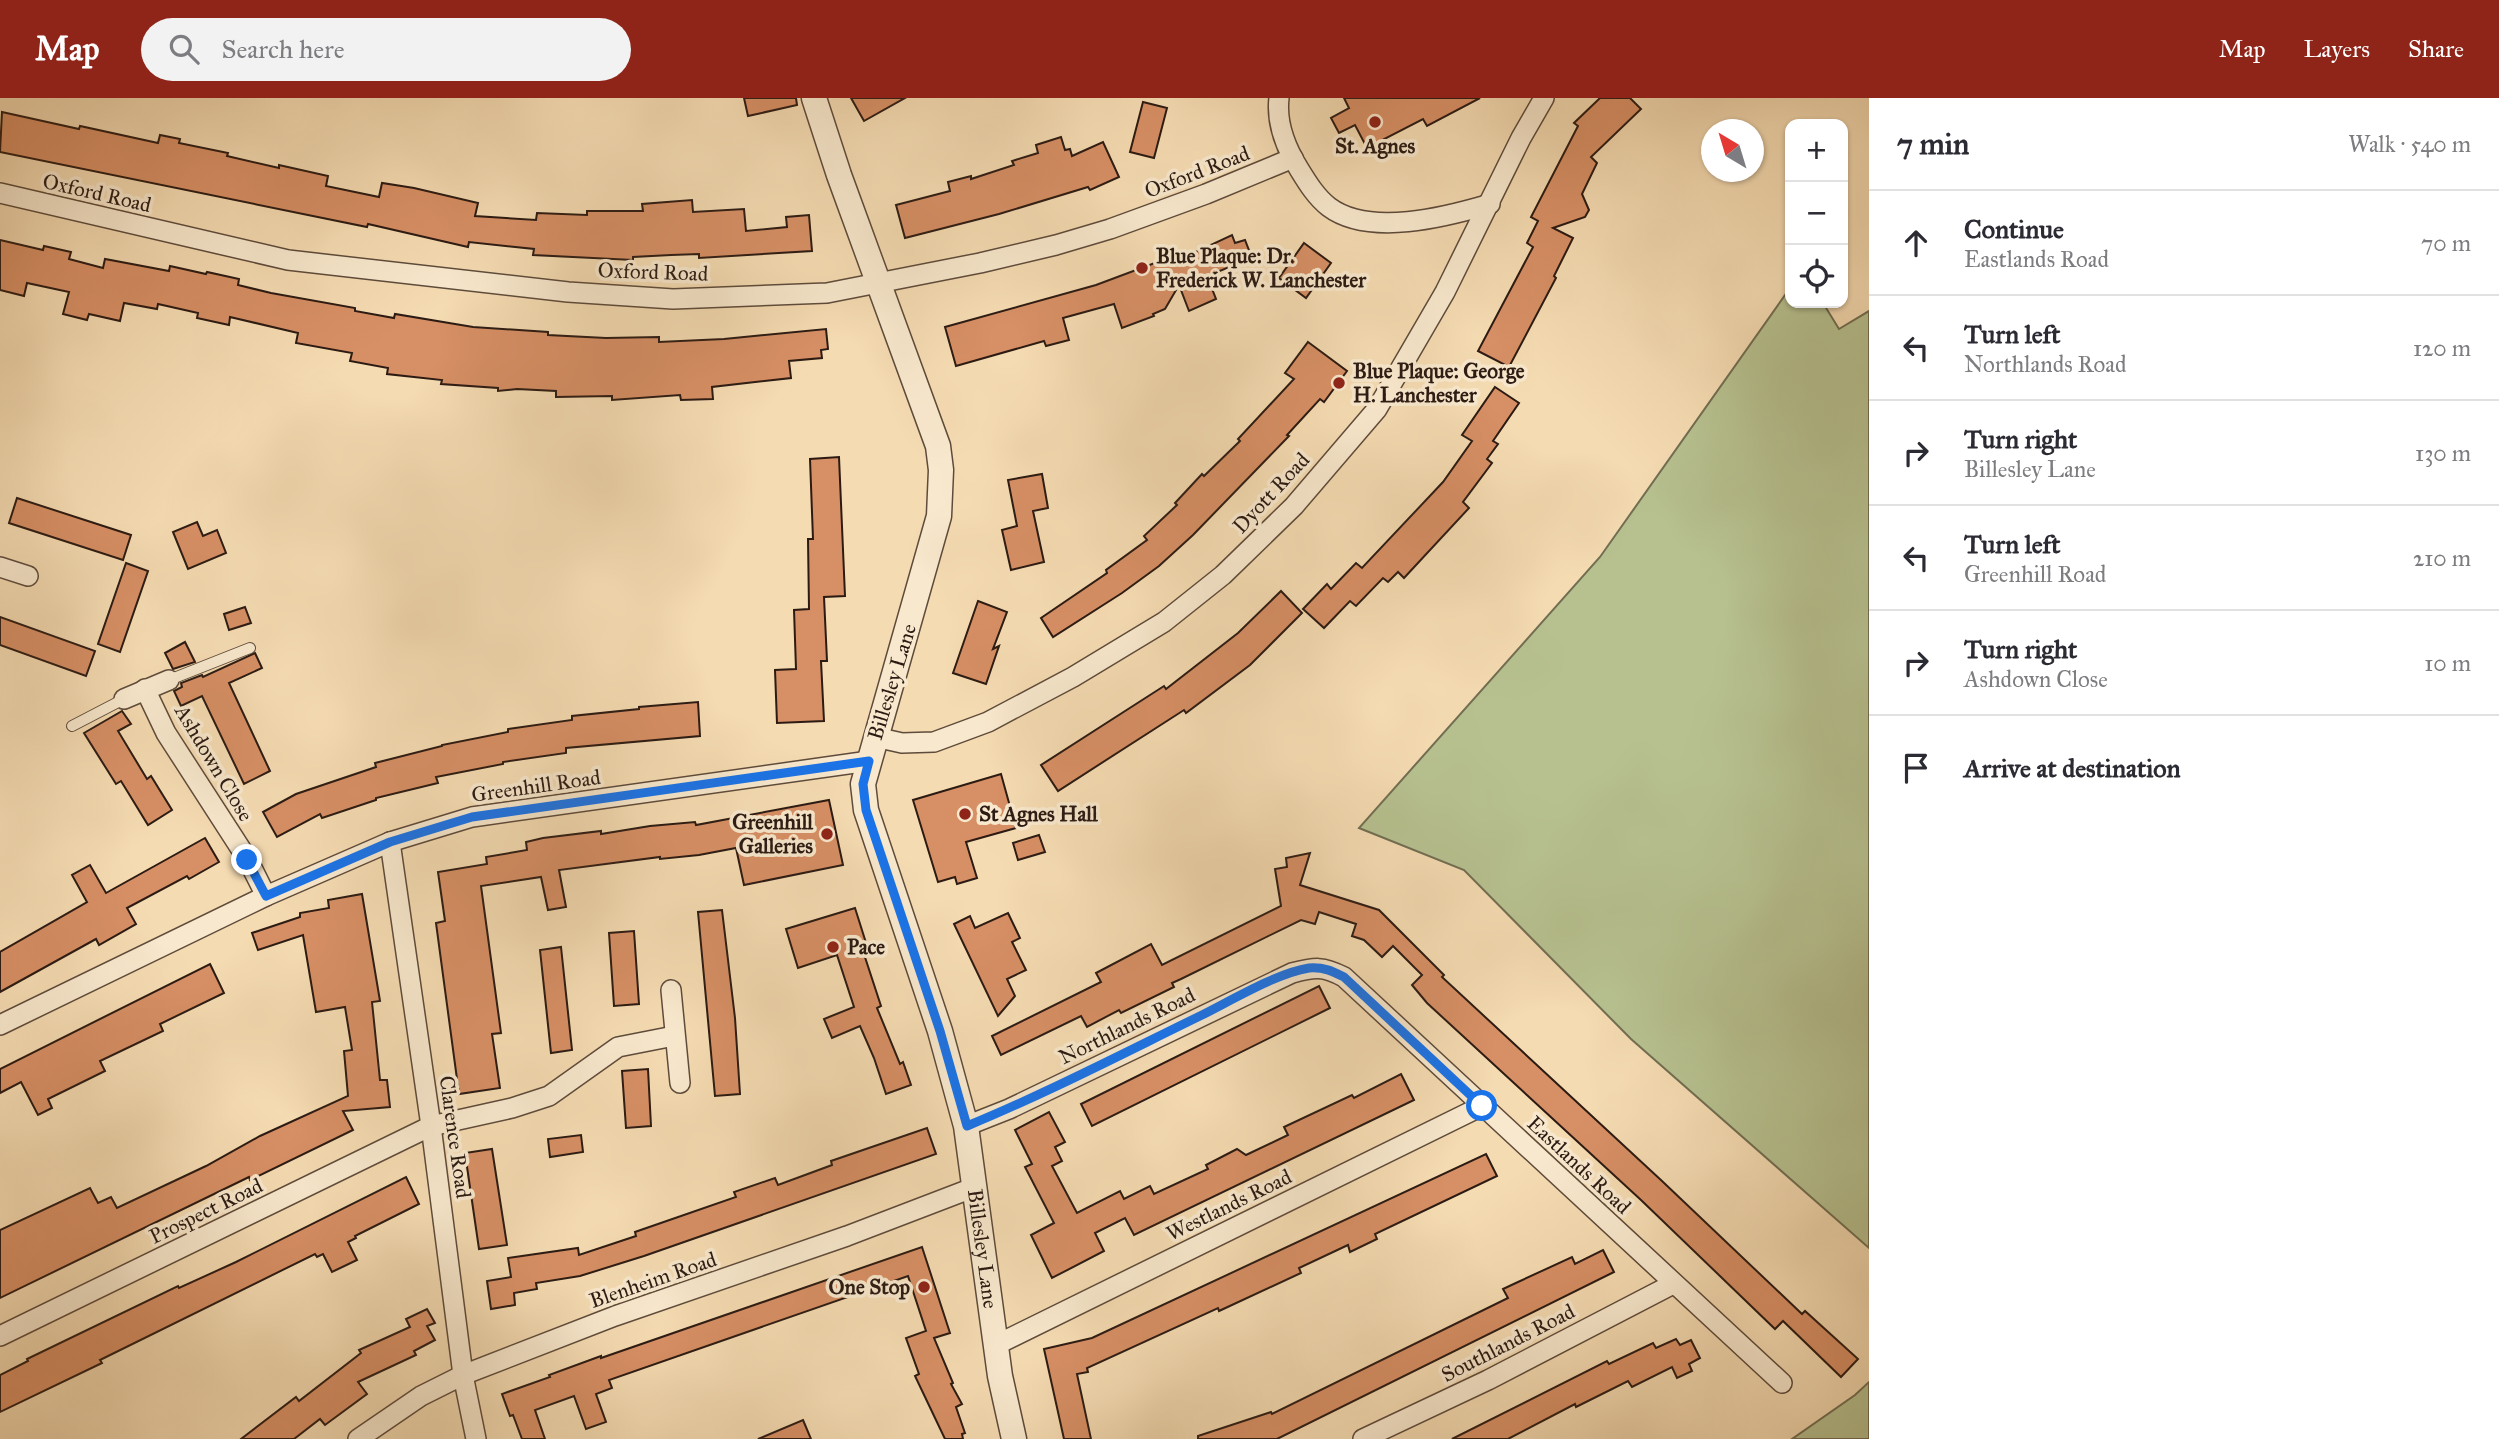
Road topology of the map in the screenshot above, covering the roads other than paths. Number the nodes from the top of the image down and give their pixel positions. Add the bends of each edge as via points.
1 (814, 98) edge
2 (1279, 98) edge
3 (1544, 98) edge
4 (1293, 158) junction
5 (0, 194) edge
6 (1490, 204) junction
7 (880, 284) junction
8 (0, 567) edge
9 (28, 576) dead end
10 (250, 649) dead end
11 (169, 680) joint
12 (145, 689) junction
13 (124, 699) joint
14 (72, 726) dead end
15 (872, 749) junction
16 (390, 842) junction
17 (266, 896) junction
18 (1309, 968) joint
19 (671, 990) dead end
20 (0, 1025) edge
21 (674, 1036) junction
22 (680, 1083) dead end
23 (1482, 1106) junction
24 (431, 1126) junction
25 (967, 1126) junction
26 (975, 1187) junction
27 (1673, 1284) junction
28 (0, 1336) edge
29 (996, 1345) junction
30 (463, 1375) junction
31 (1782, 1383) dead end
32 (358, 1439) edge
33 (476, 1439) edge
34 (1014, 1439) edge
35 (1363, 1439) edge

1 - 7 street, Billesley Lane
2 - 4 street via 1278,112
3 - 6 street, Dyott Road
4 - 6 street via 1311,189 1329,207 1357,220 1391,222 1453,215
4 - 7 street, Oxford Road via 1206,194 1056,245
5 - 7 street, Oxford Road via 288,260 527,288 673,299 827,293
6 - 15 street, Dyott Road via 1377,409 1294,506 1223,575 1164,622 988,722 934,742
7 - 15 street, Billesley Lane via 931,421 941,470 939,516
8 - 9 street
10 - 11 lane, Ashdown Close
11 - 12 street, Ashdown Close
12 - 13 street, Ashdown Close
12 - 17 street, Ashdown Close via 166,733
13 - 14 lane, Ashdown Close
15 - 16 street, Greenhill Road via 472,817
15 - 25 street, Billesley Lane via 863,784 866,810
16 - 17 street, Greenhill Road
16 - 24 street, Clarence Road
17 - 20 street, Greenhill Road
18 - 23 street, Eastlands Road via 1327,968 1344,977
18 - 25 street, Northlands Road
19 - 21 street
21 - 22 street
21 - 24 street, Prospect Road via 618,1048 549,1096
23 - 27 street, Eastlands Road
23 - 29 street, Westlands Road
24 - 28 street, Prospect Road
24 - 30 street, Clarence Road
25 - 26 street, Billesley Lane
26 - 29 street, Billesley Lane
26 - 30 street, Blenheim Road
27 - 31 street, Eastlands Road
27 - 35 street, Southlands Road
29 - 34 street, Billesley Lane
30 - 32 street, Blenheim Road via 421,1396
30 - 33 street, Clarence Road

